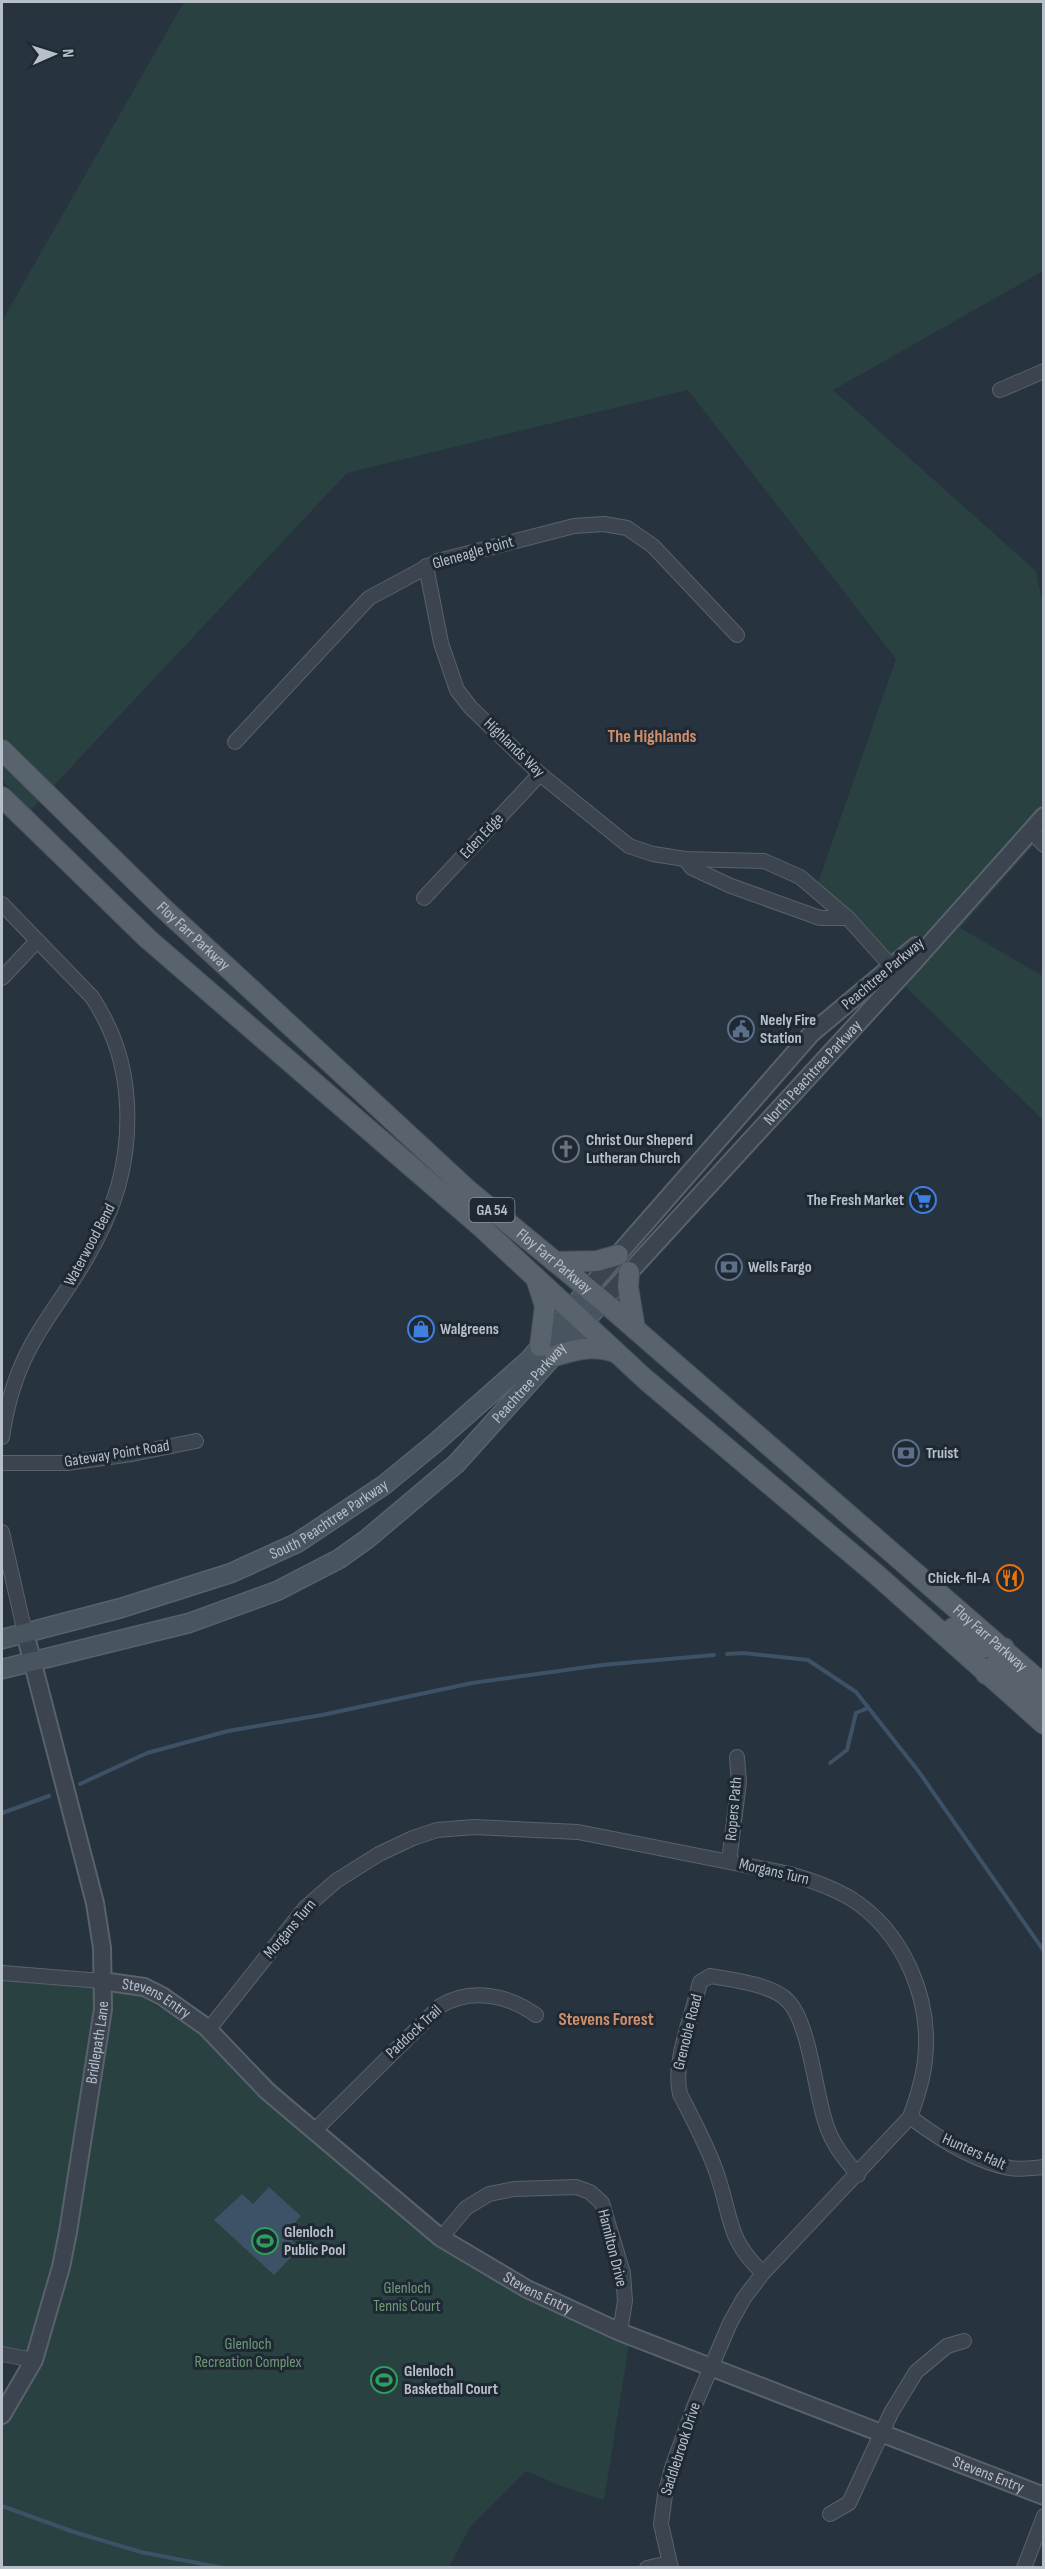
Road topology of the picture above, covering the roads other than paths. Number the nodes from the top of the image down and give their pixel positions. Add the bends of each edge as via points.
1 (1044, 371) edge
2 (999, 390) dead end
3 (426, 566) junction
4 (737, 634) dead end
5 (236, 742) dead end
6 (2, 750) edge
7 (540, 774) junction
8 (2, 797) edge
9 (1044, 816) edge
10 (1032, 831) junction
11 (1044, 845) edge
12 (686, 859) junction
13 (424, 898) dead end
14 (2, 904) edge
15 (848, 918) junction
16 (37, 941) junction
17 (896, 972) junction
18 (2, 978) edge
19 (686, 1177) junction
20 (704, 1190) junction
21 (618, 1255) junction
22 (555, 1262) junction
23 (629, 1272) junction
24 (536, 1279) junction
25 (588, 1288) junction
26 (603, 1301) junction
27 (577, 1316) junction
28 (635, 1329) junction
29 (548, 1351) junction
30 (615, 1352) junction
31 (2, 1437) edge
32 (196, 1441) dead end
33 (2, 1463) edge
34 (456, 1464) joint
35 (2, 1532) edge
36 (877, 1575) junction
37 (25, 1633) junction
38 (2, 1639) edge
39 (1004, 1648) junction
40 (32, 1661) junction
41 (2, 1669) edge
42 (986, 1674) junction
43 (1044, 1685) edge
44 (1044, 1701) edge
45 (1044, 1724) edge
46 (737, 1756) dead end
47 (729, 1861) junction
48 (2, 1973) edge
49 (102, 1981) junction
50 (536, 2015) dead end
51 (209, 2029) junction
52 (910, 2117) junction
53 (314, 2131) junction
54 (1044, 2167) edge
55 (858, 2175) junction
56 (441, 2238) junction
57 (764, 2273) junction
58 (620, 2332) junction
59 (964, 2341) dead end
60 (2, 2354) edge
61 (34, 2360) junction
62 (711, 2367) junction
63 (2, 2415) edge
64 (882, 2434) junction
65 (1044, 2496) edge
66 (830, 2514) dead end
67 (1044, 2516) edge
68 (670, 2565) edge
69 (647, 2568) edge
70 (1024, 2568) edge

1 - 2 street
3 - 4 street, Gleneagle Point via 574,526 604,524 627,528 653,546
3 - 5 street, Gleneagle Point via 369,598
3 - 7 street, Highlands Way via 441,643 456,690
6 - 22 main road, Floy Farr Parkway / GA 54 via 306,1042 469,1191
7 - 12 street, Highlands Way via 629,846
7 - 13 street, Eden Edge
8 - 24 main road, Floy Farr Parkway / GA 54 via 148,939
9 - 10 street, North Peachtree Parkway
10 - 11 street
10 - 17 street, North Peachtree Parkway via 963,908
12 - 15 street, Highlands Way via 692,868 731,886 820,918
12 - 15 street, Highlands Way via 764,861 800,877
14 - 16 street, Waterwood Bend
15 - 17 street, Highlands Way
16 - 18 street
16 - 31 street, Waterwood Bend via 92,997 111,1029 126,1081 127,1154 120,1182 86,1259 22,1363
17 - 19 street, Peachtree Parkway via 812,1034
17 - 20 street, North Peachtree Parkway
19 - 20 street
19 - 21 street
20 - 23 street, North Peachtree Parkway
21 - 22 main road via 597,1261
21 - 25 street
22 - 25 main road, Floy Farr Parkway / GA 54
23 - 26 street, North Peachtree Parkway
23 - 28 main road via 627,1287
24 - 27 main road, Floy Farr Parkway / GA 54
24 - 29 main road via 545,1306
25 - 26 main road, Floy Farr Parkway / GA 54
25 - 27 main road, South Peachtree Parkway
26 - 27 main road
26 - 28 main road, Floy Farr Parkway / GA 54
27 - 29 main road, South Peachtree Parkway
27 - 30 main road, Floy Farr Parkway / GA 54
28 - 39 main road, Floy Farr Parkway / GA 54
29 - 30 main road via 584,1347
29 - 34 main road, Peachtree Parkway
29 - 37 main road, South Peachtree Parkway via 530,1359 384,1485 297,1543 231,1574
30 - 36 main road, Floy Farr Parkway / GA 54
32 - 33 street, Gateway Point Road via 67,1463
34 - 40 main road, South Peachtree Parkway via 339,1559 277,1591 189,1623
35 - 37 street
36 - 39 main road via 896,1579 968,1642 977,1647
36 - 42 main road, Floy Farr Parkway / GA 54
37 - 38 main road, South Peachtree Parkway
37 - 40 street, Bridlepath Lane
39 - 43 main road, Floy Farr Parkway / GA 54
40 - 41 main road, South Peachtree Parkway
40 - 49 street, Bridlepath Lane via 95,1903
42 - 44 main road via 994,1666 1003,1668
42 - 45 main road, Floy Farr Parkway / GA 54
46 - 47 street, Ropers Path via 739,1782
47 - 51 street, Morgans Turn via 578,1832 474,1827 437,1830 379,1854 305,1908
47 - 52 street, Morgans Turn via 790,1874 830,1888 858,1904 890,1934 916,1980 923,2019 926,2058
48 - 49 street
49 - 51 street, Stevens Entry via 144,1987
49 - 61 street, Bridlepath Lane via 97,2060 68,2232
50 - 53 street, Paddock Trail via 521,2004 500,1997 453,1998 440,2006
51 - 53 street, Stevens Entry via 267,2091
52 - 54 street, Hunters Halt via 959,2148 999,2165
52 - 55 street, Morgans Turn
53 - 56 street, Stevens Entry
55 - 57 street, Morgans Turn
55 - 57 street, Grenoble Road via 833,2143 826,2126 804,2036 788,2000 774,1991 726,1978 710,1976 700,1982 677,2082 717,2173 737,2243
56 - 58 street, Stevens Entry via 527,2289
56 - 58 street, Hamilton Drive via 466,2208 489,2194 576,2187 590,2192 602,2203 623,2273 625,2301
57 - 62 street, Morgans Turn via 744,2298
58 - 62 street, Stevens Entry
59 - 64 street via 947,2346 916,2372
60 - 61 street
61 - 63 street, Bridlepath Lane
62 - 64 street, Stevens Entry
62 - 68 street, Saddlebrook Drive via 665,2495 661,2524
64 - 65 street, Stevens Entry
64 - 66 street via 849,2503
67 - 70 street
68 - 69 street

